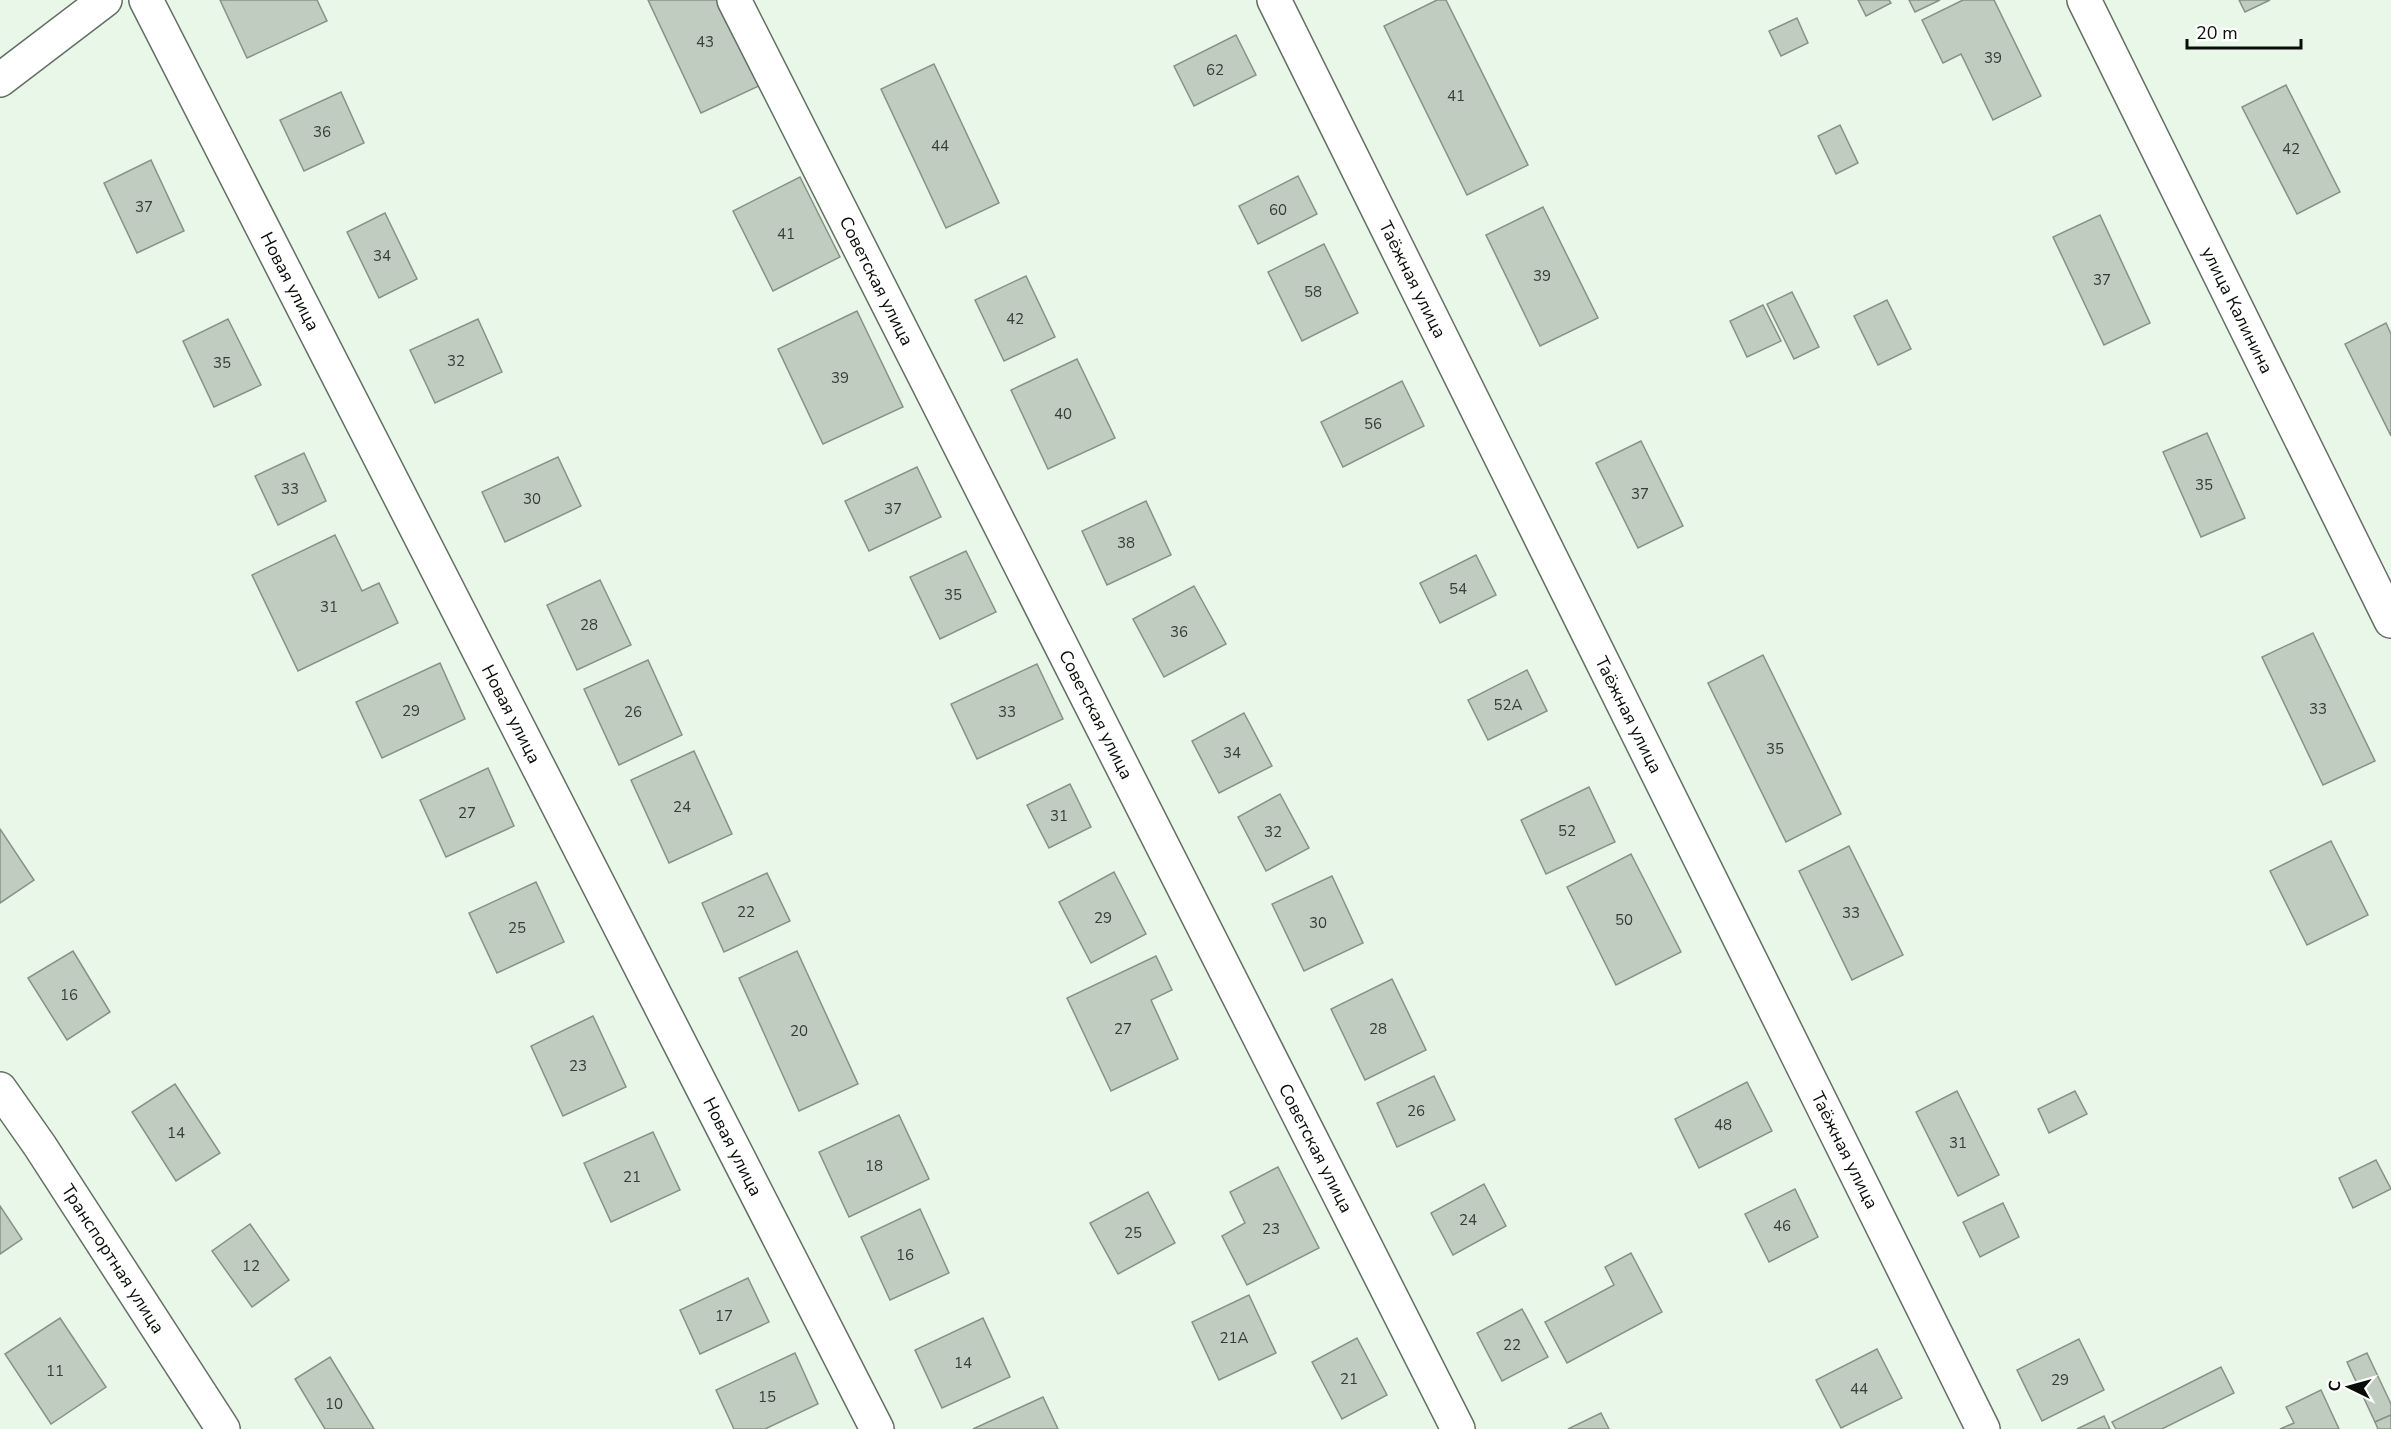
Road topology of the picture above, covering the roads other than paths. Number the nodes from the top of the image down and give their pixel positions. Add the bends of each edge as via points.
1 (105, 0) edge
2 (146, 0) edge
3 (734, 0) edge
4 (1274, 0) edge
5 (2084, 0) edge
6 (0, 80) edge
7 (2391, 621) edge
8 (0, 1089) edge
9 (223, 1429) edge
10 (877, 1429) edge
11 (1458, 1429) edge
12 (1983, 1429) edge

1 - 6 street
2 - 10 street, Новая улица
3 - 11 street, Советская улица
4 - 12 street, Таёжная улица
5 - 7 street, улица Калинина
8 - 9 street, Транспортная улица

